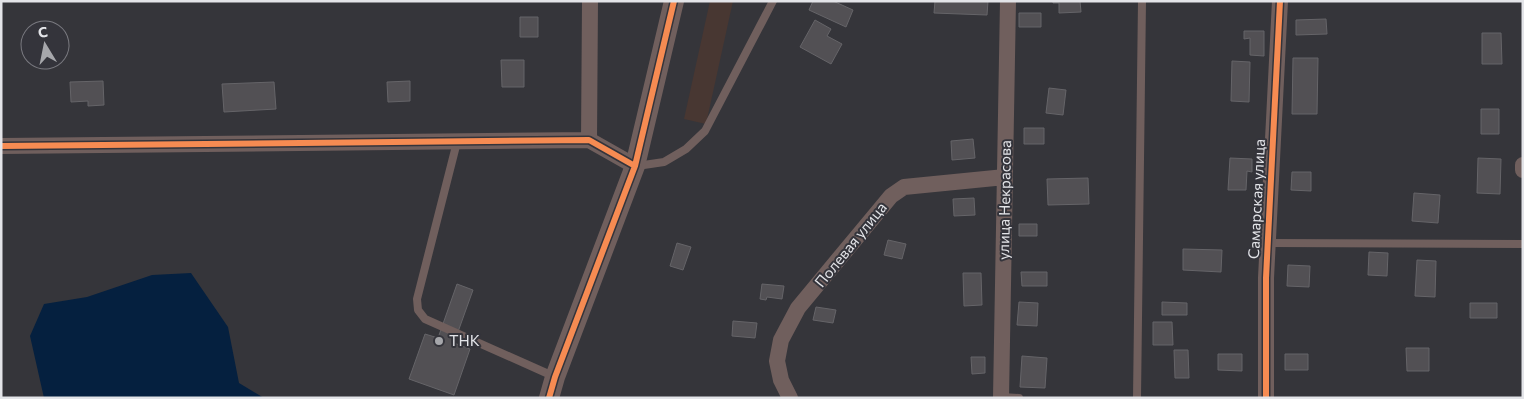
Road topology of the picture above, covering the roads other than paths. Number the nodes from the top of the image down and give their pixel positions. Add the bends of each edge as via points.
1 (590, 1) edge
2 (674, 1) edge
3 (773, 1) edge
4 (1008, 1) edge
5 (1142, 1) edge
6 (1280, 1) edge
7 (589, 140) junction
8 (456, 142) junction
9 (1, 146) edge
10 (635, 166) junction
11 (1005, 177) junction
12 (1268, 243) junction
13 (1523, 244) edge
14 (555, 377) junction
15 (1001, 397) edge
16 (549, 398) edge
17 (790, 398) edge
18 (1019, 398) edge
19 (1137, 398) edge
20 (1266, 398) edge

1 - 7 street
2 - 10 street
3 - 10 lane via 705,132 664,162
4 - 11 street, улица Некрасова
5 - 19 lane
6 - 12 street, Самарская улица
7 - 8 street
7 - 10 street
8 - 9 street
8 - 14 lane via 417,299 418,310 425,319
10 - 14 street
11 - 15 street, улица Некрасова
11 - 17 street, Полевая улица via 904,188 891,196 798,308 781,340 777,361 781,380
12 - 13 lane
12 - 20 street, Самарская улица
14 - 16 street
15 - 18 lane

